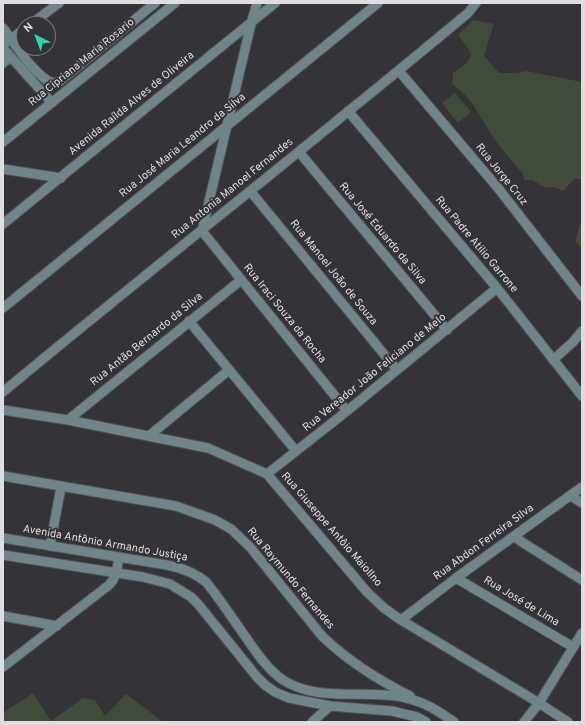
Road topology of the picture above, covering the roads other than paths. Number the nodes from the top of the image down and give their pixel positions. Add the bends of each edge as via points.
1 (58, 3) edge
2 (155, 3) edge
3 (175, 3) edge
4 (257, 3) edge
5 (276, 3) edge
6 (378, 3) edge
7 (476, 3) edge
8 (41, 16) edge
9 (251, 24) junction
10 (3, 28) edge
11 (16, 35) edge
12 (11, 39) junction
13 (3, 47) edge
14 (11, 57) junction
15 (3, 64) edge
16 (399, 71) junction
17 (52, 103) junction
18 (348, 111) junction
19 (226, 126) junction
20 (3, 142) edge
21 (299, 152) junction
22 (3, 169) edge
23 (61, 178) junction
24 (251, 192) junction
25 (3, 224) edge
26 (202, 231) junction
27 (241, 280) junction
28 (497, 288) junction
29 (582, 296) edge
30 (3, 308) edge
31 (190, 321) junction
32 (447, 330) junction
33 (582, 331) edge
34 (553, 360) junction
35 (229, 370) junction
36 (397, 370) junction
37 (3, 392) edge
38 (582, 396) edge
39 (3, 410) edge
40 (347, 411) junction
41 (68, 420) junction
42 (150, 435) junction
43 (296, 451) junction
44 (267, 474) junction
45 (3, 476) edge
46 (61, 487) junction
47 (582, 487) edge
48 (571, 496) junction
49 (582, 502) edge
50 (514, 537) junction
51 (3, 538) edge
52 (39, 544) junction
53 (50, 546) junction
54 (3, 555) edge
55 (119, 557) junction
56 (37, 561) junction
57 (116, 573) junction
58 (456, 578) junction
59 (582, 580) edge
60 (3, 616) edge
61 (401, 620) junction
62 (57, 626) junction
63 (582, 633) edge
64 (573, 647) junction
65 (3, 667) edge
66 (386, 684) junction
67 (384, 696) junction
68 (539, 703) junction
69 (428, 704) junction
70 (330, 706) junction
71 (384, 711) junction
72 (414, 720) edge
73 (312, 722) edge
74 (426, 722) edge
75 (454, 722) edge
76 (524, 722) edge
77 (568, 722) edge

1 - 8 street
2 - 12 street via 58,82 46,79
3 - 17 street, Rua Cipriana Maria Rosario
4 - 9 street
5 - 9 street, Avenida Raílda Alves de Oliveira
6 - 19 street, Rua José Maria Leandro da Silva
7 - 16 street, Rua Antonia Manoel Fernandes via 468,13
9 - 19 street
9 - 23 street, Avenida Raílda Alves de Oliveira via 154,100
10 - 12 street
11 - 12 street
12 - 13 street
13 - 14 street
14 - 15 street
14 - 17 street
16 - 18 street, Rua Antonia Manoel Fernandes
16 - 29 street, Rua Jorge Cruz via 498,188
17 - 20 street, Rua Cipriana Maria Rosario
18 - 21 street, Rua Antonia Manoel Fernandes
18 - 28 street, Rua Padre Atilio Garrone
19 - 26 street
19 - 30 street, Rua José Maria Leandro da Silva
21 - 24 street, Rua Antonia Manoel Fernandes
21 - 32 street, Rua José Eduardo da Silva
22 - 23 street
23 - 25 street, Avenida Raílda Alves de Oliveira
24 - 26 street, Rua Antonia Manoel Fernandes
24 - 36 street, Rua Manoel João de Souza
26 - 27 street, Rua Iraci Souza da Rocha
26 - 37 street, Rua Antonia Manoel Fernandes
27 - 31 street, Rua Antão Bernardo da Silva
27 - 40 street, Rua Iraci Souza da Rocha
28 - 32 street, Rua Vereador João Feliciano de Melo
28 - 34 street, Rua Padre Atilio Garrone
31 - 35 street
31 - 41 street, Rua Antão Bernardo da Silva
32 - 36 street, Rua Vereador João Feliciano de Melo
33 - 34 street
34 - 38 street, Rua Padre Atilio Garrone
35 - 42 street
35 - 43 street
36 - 40 street, Rua Vereador João Feliciano de Melo
39 - 41 street, Rua Giuseppe Antôio Maiollno
40 - 43 street, Rua Vereador João Feliciano de Melo
41 - 42 street, Rua Giuseppe Antôio Maiollno
42 - 44 street, Rua Giuseppe Antôio Maiollno via 208,448
43 - 44 street, Rua Vereador João Feliciano de Melo
44 - 61 street, Rua Giuseppe Antôio Maiollno via 367,592
45 - 46 street, Rua Raymundo Fernandes
46 - 53 street
46 - 66 street, Rua Raymundo Fernandes via 176,506 215,520 231,529 250,547 322,636 349,660
47 - 48 street, Rua Abdon Ferreira Silva
48 - 49 street
48 - 50 street, Rua Abdon Ferreira Silva
50 - 58 street, Rua Abdon Ferreira Silva
50 - 59 street
51 - 52 street, Avenida Antônio Armando Justiça
52 - 53 street, Avenida Antônio Armando Justiça
52 - 56 street
53 - 55 street, Avenida Antônio Armando Justiça
54 - 56 street
55 - 57 street
55 - 67 street, Avenida Antônio Armando Justiça via 178,567 197,575 213,590 265,664 284,680 305,689 333,694
56 - 57 street
57 - 62 street via 109,585
57 - 70 street via 170,584 191,597 265,685 288,698
58 - 61 street, Rua Abdon Ferreira Silva
58 - 64 street, Rua José de Lima
60 - 62 street
61 - 68 street, Rua Giuseppe Antôio Maiollno
62 - 65 street
63 - 64 street
64 - 68 street
66 - 67 street
66 - 69 street, Rua Raymundo Fernandes
67 - 69 street, Avenida Antônio Armando Justiça via 401,697
67 - 71 street
68 - 76 street
68 - 77 street, Rua Giuseppe Antôio Maiollno
69 - 75 street, Avenida Antônio Armando Justiça
70 - 71 street
70 - 73 street
71 - 72 street via 392,711
72 - 74 street

